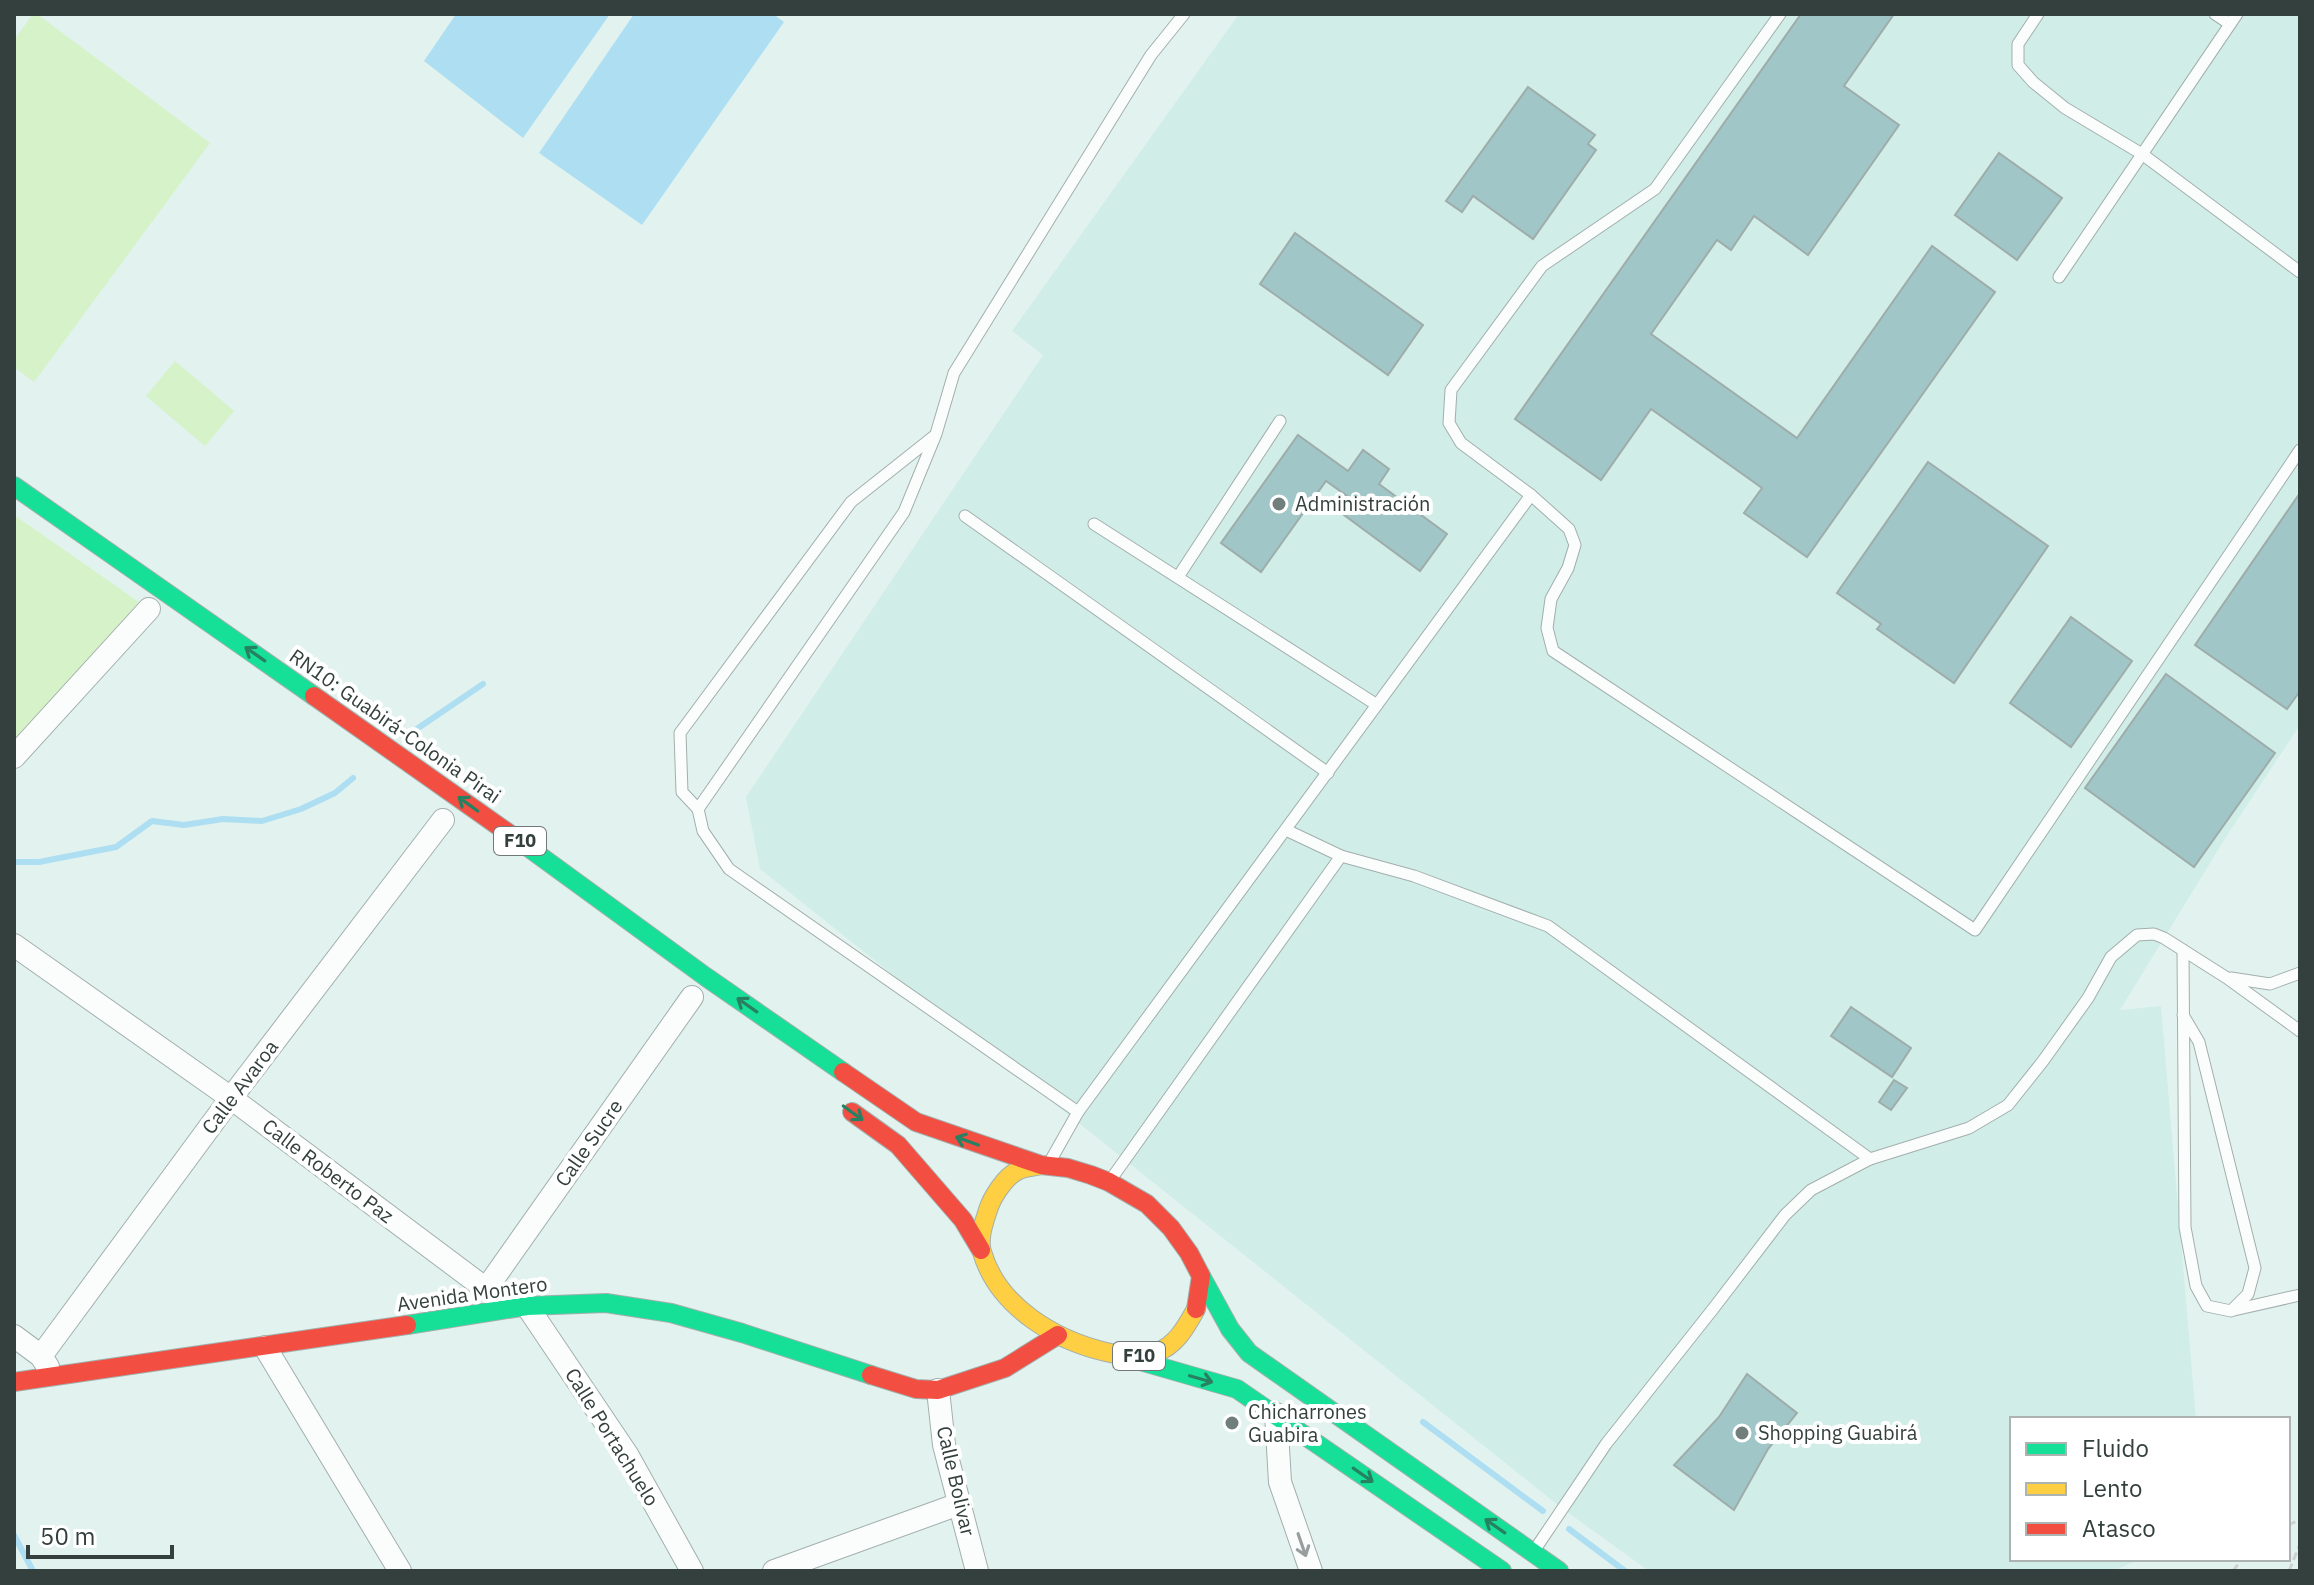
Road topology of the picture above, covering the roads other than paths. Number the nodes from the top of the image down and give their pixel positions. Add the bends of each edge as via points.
1 (1184, 14) edge
2 (1780, 14) edge
3 (2038, 14) edge
4 (2215, 14) edge
5 (2234, 19) edge
6 (2142, 154) junction
7 (2300, 272) edge
8 (2059, 277) dead end
9 (1280, 421) dead end
10 (936, 434) junction
11 (2300, 450) edge
12 (14, 486) edge
13 (1531, 495) junction
14 (965, 516) dead end
15 (1094, 524) dead end
16 (1178, 577) junction
17 (149, 609) dead end
18 (1377, 705) junction
19 (14, 757) edge
20 (1328, 773) junction
21 (698, 809) junction
22 (443, 820) dead end
23 (1286, 830) junction
24 (1341, 856) junction
25 (14, 945) edge
26 (2183, 950) junction
27 (2300, 973) edge
28 (2227, 978) junction
29 (692, 997) dead end
30 (2183, 1015) junction
31 (2300, 1031) edge
32 (231, 1098) junction
33 (833, 1099) dead end
34 (1078, 1112) junction
35 (1870, 1159) junction
36 (1044, 1165) junction
37 (1109, 1182) junction
38 (981, 1250) junction
39 (1201, 1276) junction
40 (486, 1289) junction
41 (2300, 1295) edge
42 (527, 1306) junction
43 (2231, 1311) junction
44 (1058, 1335) junction
45 (14, 1336) edge
46 (265, 1347) junction
47 (41, 1356) junction
48 (1126, 1357) junction
49 (54, 1376) junction
50 (14, 1382) edge
51 (938, 1390) junction
52 (1276, 1414) junction
53 (959, 1504) junction
54 (1533, 1552) junction
55 (400, 1571) edge
56 (692, 1571) edge
57 (774, 1571) edge
58 (977, 1571) edge
59 (1311, 1571) edge
60 (1502, 1571) edge
61 (1559, 1571) edge

1 - 10 lane via 1151,55 954,373
2 - 13 lane via 1655,189 1542,266 1451,390 1449,423 1461,443
3 - 6 lane via 2018,44 2018,65 2065,108
4 - 5 lane
5 - 6 lane
6 - 7 lane
6 - 8 lane
9 - 16 lane
10 - 21 lane via 904,512
10 - 21 lane via 851,502 680,733 682,792
11 - 13 lane via 1975,930 1553,651 1547,628 1551,599 1575,545 1569,529
36 -> 12 main road, RN10: Guabirá-Colonia Pirai / F10 via 916,1122
13 - 18 lane
14 - 20 lane
15 - 16 lane
16 - 18 lane
17 - 19 street
18 - 20 lane
20 - 23 lane
21 - 34 lane via 703,831 729,869
22 - 32 street, Calle Avaroa
23 - 24 lane
23 - 34 lane
24 - 35 lane via 1414,876 1548,926
24 - 37 lane
25 - 32 street, Calle Roberto Paz
26 - 28 lane
26 - 30 lane
26 - 35 lane via 2154,934 2137,935 2111,957 2088,998 2008,1105 1969,1128
27 - 28 lane via 2270,984
28 - 31 lane
29 - 40 street, Calle Sucre
30 - 43 lane via 2199,1042 2255,1268 2248,1294
30 - 43 lane via 2185,1227 2196,1286 2207,1306
32 - 40 street, Calle Roberto Paz
32 - 47 street, Calle Avaroa
33 -> 38 main road, F10 via 898,1145 963,1220
34 - 36 lane
35 - 54 lane via 1811,1190 1785,1215 1606,1444
36 - 37 main road, F10
36 - 38 main road via 1016,1171 1003,1184 990,1204
37 - 39 main road, F10 via 1147,1204 1180,1240
38 - 44 main road, F10 via 1012,1302
39 - 48 main road, F10 via 1197,1306 1174,1342 1155,1353
54 -> 39 main road, F10 via 1249,1353
40 - 42 street, Calle Roberto Paz
41 - 43 lane
42 - 46 main road, Avenida Montero
42 - 51 main road, Avenida Montero via 606,1303 671,1313 916,1389
42 - 56 street, Calle Portachuelo via 628,1456
44 - 48 main road, F10
44 - 51 main road, Avenida Montero via 1005,1368
45 - 47 street
46 - 49 main road, Avenida Montero
46 - 55 street
47 - 49 street
48 -> 52 main road, F10 via 1237,1389
49 - 50 main road, Avenida Montero
51 - 53 street, Calle Bolivar via 944,1445
52 -> 59 street via 1280,1482
52 -> 60 main road, F10
53 - 57 street
53 - 58 street, Calle Bolivar
54 - 61 main road, F10

